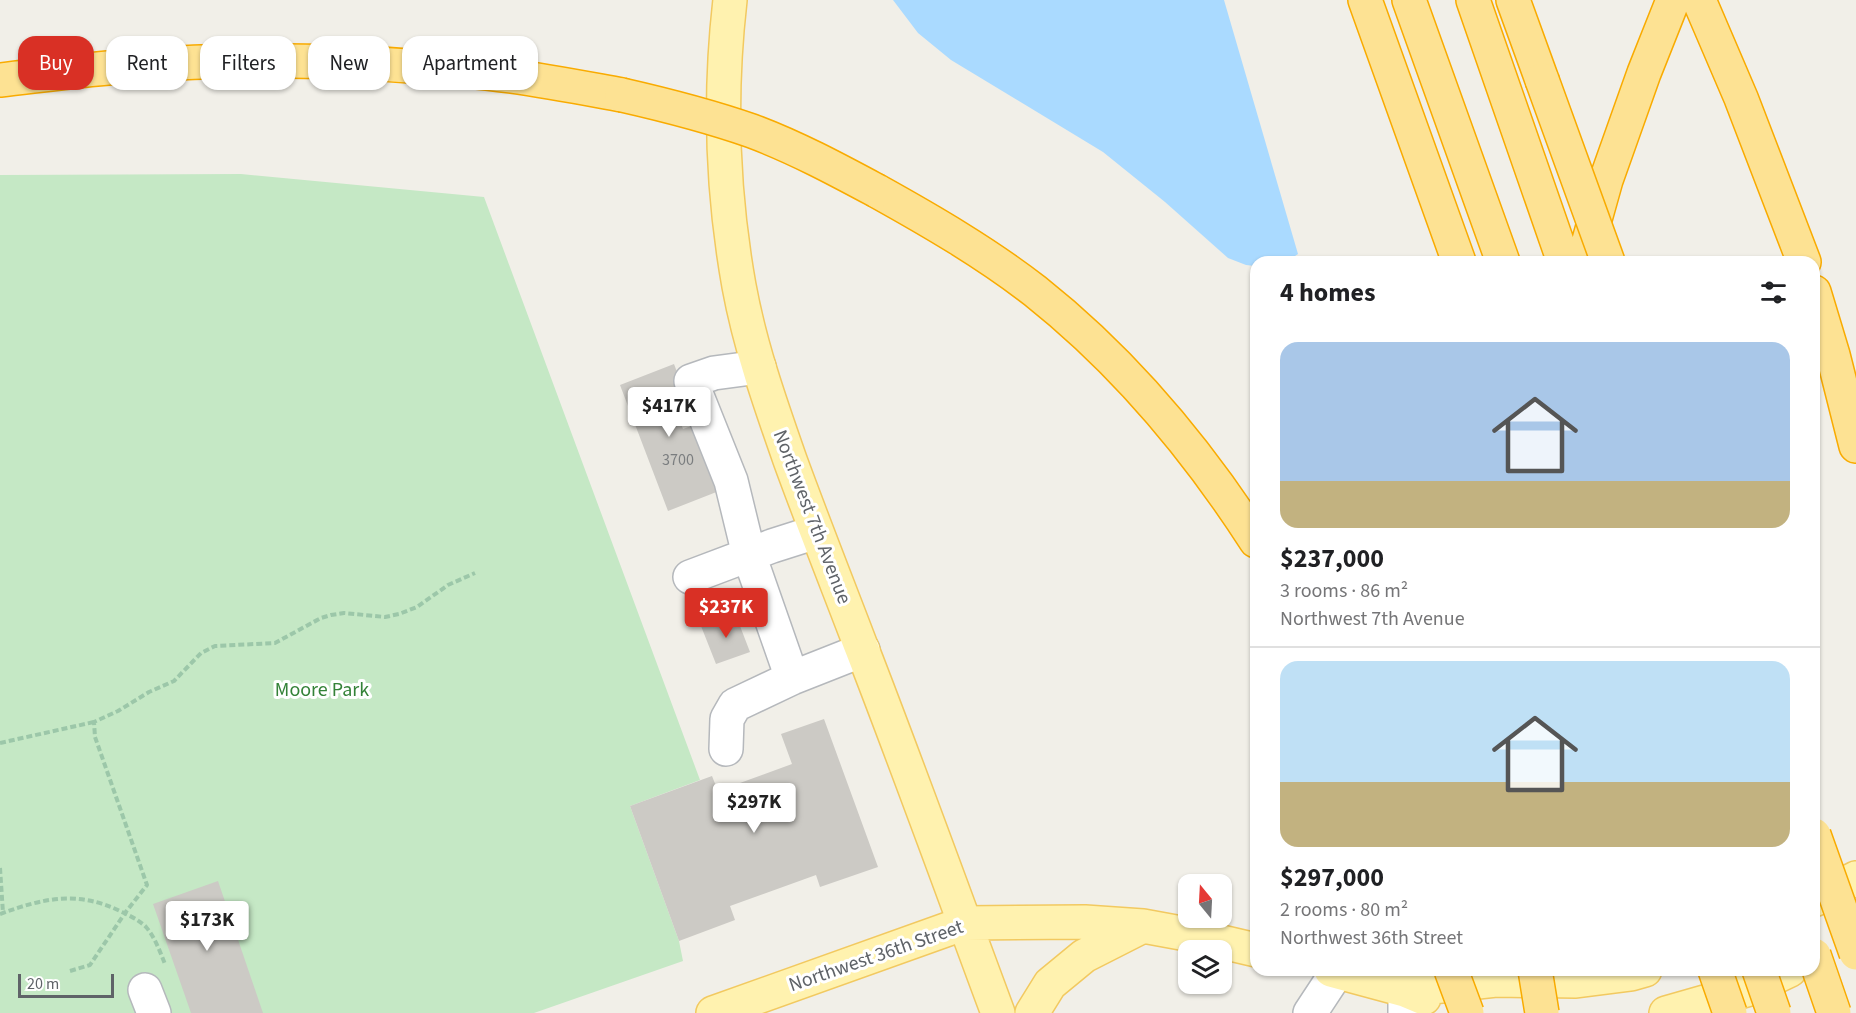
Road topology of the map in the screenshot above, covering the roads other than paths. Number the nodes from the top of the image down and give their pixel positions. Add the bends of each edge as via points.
1 (730, 0) edge
2 (1365, 0) edge
3 (1409, 0) edge
4 (1473, 0) edge
5 (1513, 0) edge
6 (1673, 0) edge
7 (1699, 0) edge
8 (0, 80) edge
9 (1457, 256) edge
10 (1501, 256) edge
11 (1562, 256) edge
12 (1585, 256) edge
13 (1606, 256) edge
14 (1802, 256) edge
15 (1820, 312) edge
16 (759, 367) junction
17 (1856, 446) edge
18 (816, 532) junction
19 (1250, 532) edge
20 (749, 555) junction
21 (690, 577) dead end
22 (863, 650) junction
23 (792, 678) junction
24 (726, 749) dead end
25 (1820, 852) edge
26 (1856, 878) edge
27 (1820, 897) edge
28 (965, 923) junction
29 (1143, 926) junction
30 (1856, 936) edge
31 (1250, 949) edge
32 (1856, 953) edge
33 (1820, 957) edge
34 (1820, 972) edge
35 (1331, 976) edge
36 (1345, 976) edge
37 (1453, 976) edge
38 (1536, 976) edge
39 (1615, 976) edge
40 (1717, 976) edge
41 (1761, 976) edge
42 (1777, 976) edge
43 (1405, 1002) edge
44 (713, 1013) edge
45 (998, 1013) edge
46 (1032, 1013) edge
47 (1310, 1013) edge
48 (1465, 1013) edge
49 (1542, 1013) edge
50 (1666, 1013) edge
51 (1730, 1013) edge
52 (1774, 1013) edge
53 (1834, 1013) edge

1 - 16 main road, Northwest 7th Avenue via 722,102 725,184 740,288
2 - 9 highway
3 - 10 highway
4 - 11 highway
5 - 13 highway, bridge
6 - 12 highway via 1606,180
7 - 14 highway
8 - 19 highway, bridge via 214,62 416,67 555,82 686,110 752,131 813,157 929,220 1036,292 1132,381 1182,438
15 - 17 highway
16 - 18 main road, Northwest 7th Avenue
16 - 20 lane via 714,373 691,381 731,481
18 - 20 lane
18 - 22 main road, Northwest 7th Avenue
20 - 21 lane
20 - 23 lane
22 - 23 lane
22 - 28 main road, Northwest 7th Avenue
23 - 24 lane via 735,705 727,719
25 - 32 highway, bridge
26 - 27 main road
28 - 29 main road, Northwest 36th Street via 1085,922
28 - 44 main road, Northwest 36th Street
28 - 45 main road, Northwest 7th Avenue
29 - 31 main road, Northwest 36th Street
29 - 46 main road via 1084,956 1050,984
30 - 33 main road
34 - 53 highway, bridge
35 - 47 lane
36 - 43 main road
37 - 48 highway, bridge
38 - 49 highway, bridge
39 - 43 main road via 1576,981 1496,980
40 - 51 highway, bridge
41 - 52 highway, bridge
42 - 50 main road via 1750,989
43 - 48 main road

